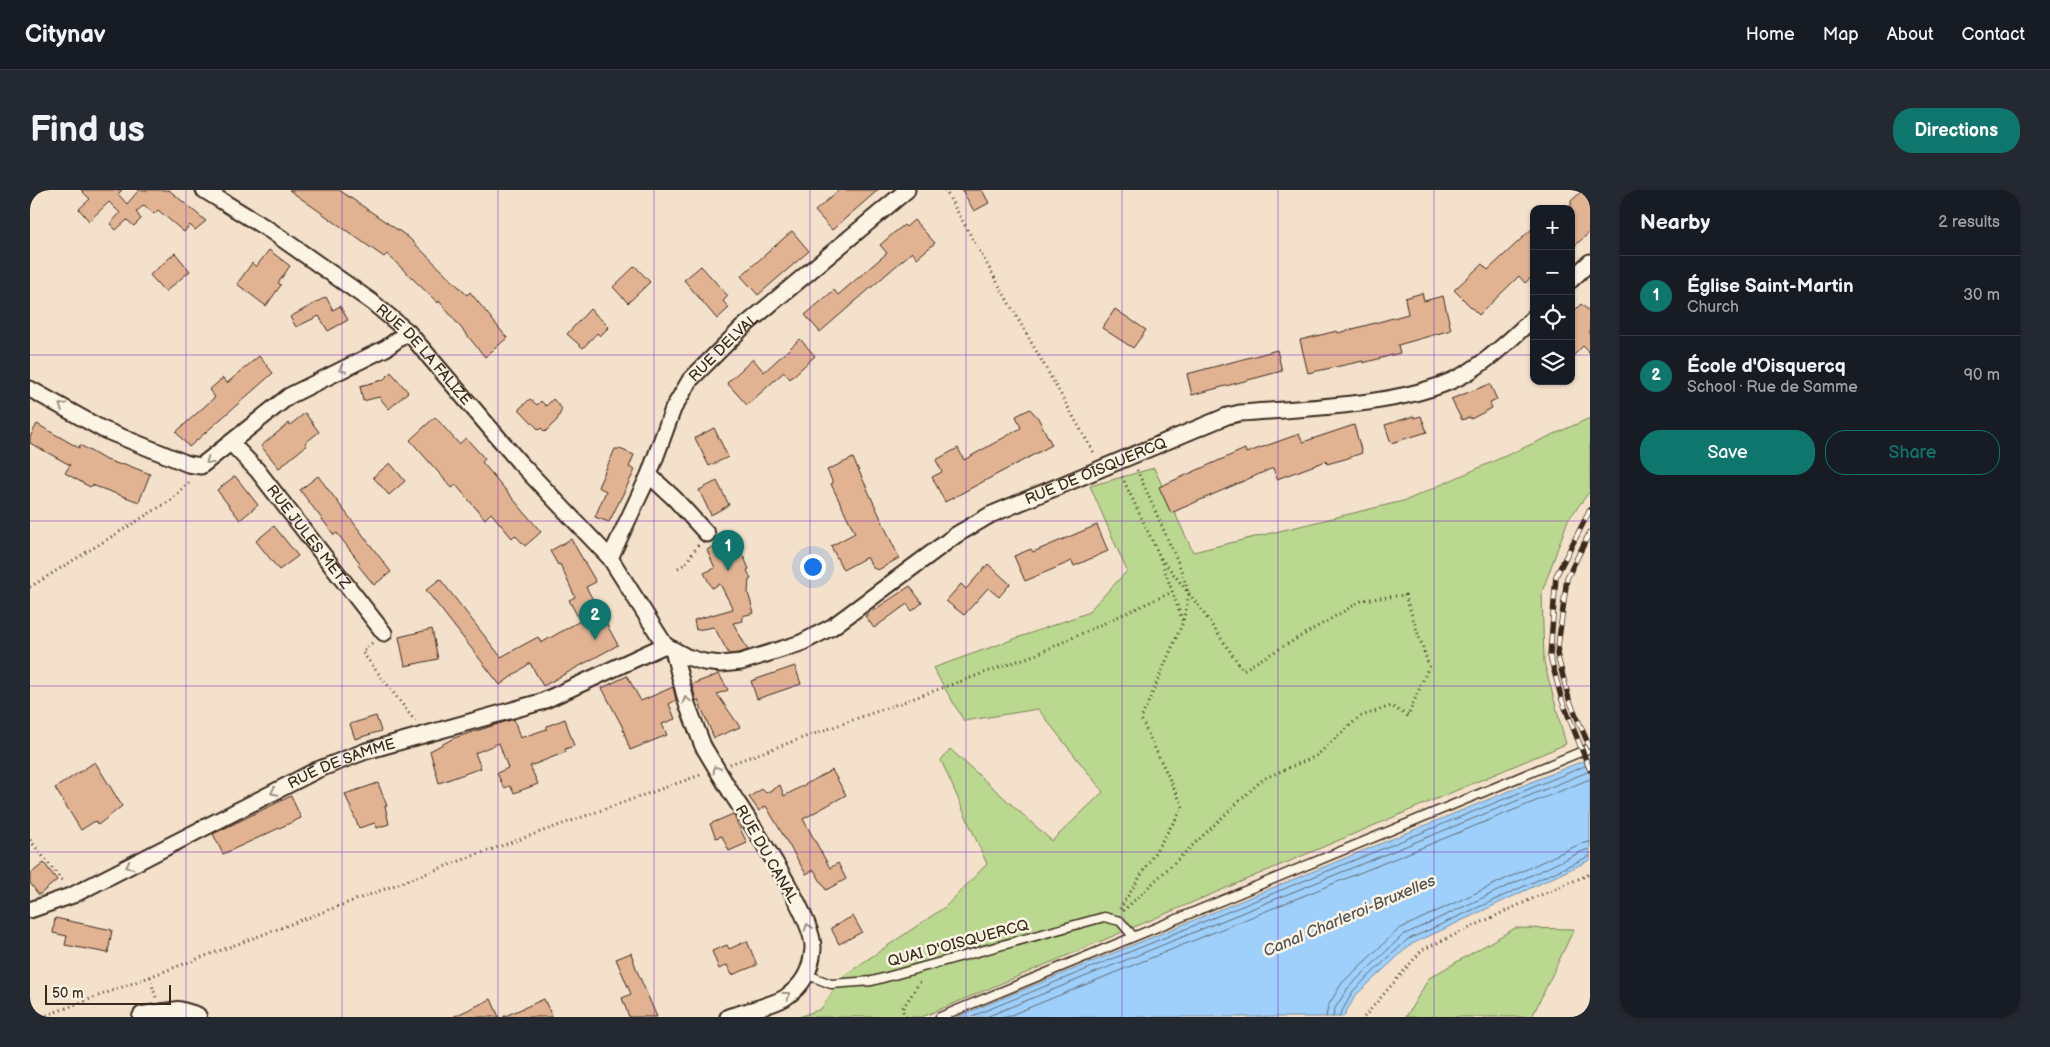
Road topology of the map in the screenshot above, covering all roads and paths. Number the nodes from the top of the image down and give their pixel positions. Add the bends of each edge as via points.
1 (204, 190) edge
2 (907, 190) edge
3 (945, 190) edge
4 (1590, 262) edge
5 (1575, 276) edge
6 (1530, 321) edge
7 (408, 332) junction
8 (30, 389) edge
9 (231, 443) junction
10 (1131, 455) junction
11 (1109, 464) junction
12 (201, 466) junction
13 (648, 475) junction
14 (707, 534) joint
15 (1160, 557) junction
16 (610, 558) junction
17 (678, 568) dead end
18 (30, 587) edge
19 (1172, 592) junction
20 (1189, 594) junction
21 (1183, 622) junction
22 (384, 633) joint
23 (669, 648) junction
24 (424, 734) junction
25 (1590, 748) edge
26 (727, 765) dead end
27 (708, 772) dead end
28 (30, 840) edge
29 (1590, 874) edge
30 (73, 895) junction
31 (30, 910) edge
32 (1114, 918) junction
33 (1133, 936) junction
34 (932, 964) junction
35 (808, 975) junction
36 (42, 1017) edge
37 (143, 1017) edge
38 (196, 1017) edge
39 (728, 1017) edge
40 (905, 1017) edge
41 (940, 1017) edge
42 (1364, 1017) edge

1 - 7 street, RUE DE LA FALIZE via 271,231 372,302
2 - 13 street, RUE DELVAL via 742,328 690,380 673,409
3 - 11 path
4 - 5 street
6 - 10 street, RUE DE OISQUERCQ via 1494,355 1446,383 1385,399 1240,412
7 -> 9 street via 386,348 289,396
7 - 16 street, RUE DE LA FALIZE via 519,462
12 -> 8 street via 188,464 102,429
9 -> 12 street
9 - 22 street, RUE JULES METZ via 257,470
10 - 11 street, RUE DE OISQUERCQ
10 - 20 path
11 - 15 path
11 - 23 street, RUE DE OISQUERCQ via 990,515 956,535 832,626 801,644 768,655 721,664 687,657
12 - 18 path via 170,500
13 - 14 street
13 - 16 street, RUE DELVAL
14 - 17 path via 685,564
15 - 19 path
15 - 20 path
16 - 23 street, RUE DE LA FALIZE
19 - 21 path
19 - 26 path via 1037,654
20 - 21 path
20 - 32 path via 1242,670 1363,600 1405,595 1429,666 1408,716 1391,706 1359,717 1316,756 1263,779
21 - 32 path via 1141,719 1183,807
22 - 24 path via 362,652
23 - 24 street, RUE DE SAMME via 541,702
35 -> 23 street, RUE DU CANAL, bridge via 813,948 808,925 772,857 703,746
24 -> 30 street, RUE DE SAMME via 317,770
25 - 33 lane
27 - 36 path via 464,859
28 - 30 path
29 - 42 path via 1422,950
30 - 31 street, RUE DE SAMME
32 - 33 lane
32 - 34 lane, QUAI D'OISQUERCQ via 1104,917
33 - 41 lane
34 - 35 lane, QUAI D'OISQUERCQ via 872,981 831,984
34 - 40 path via 902,1009
39 -> 35 street via 785,998
37 - 38 street via 179,1012

